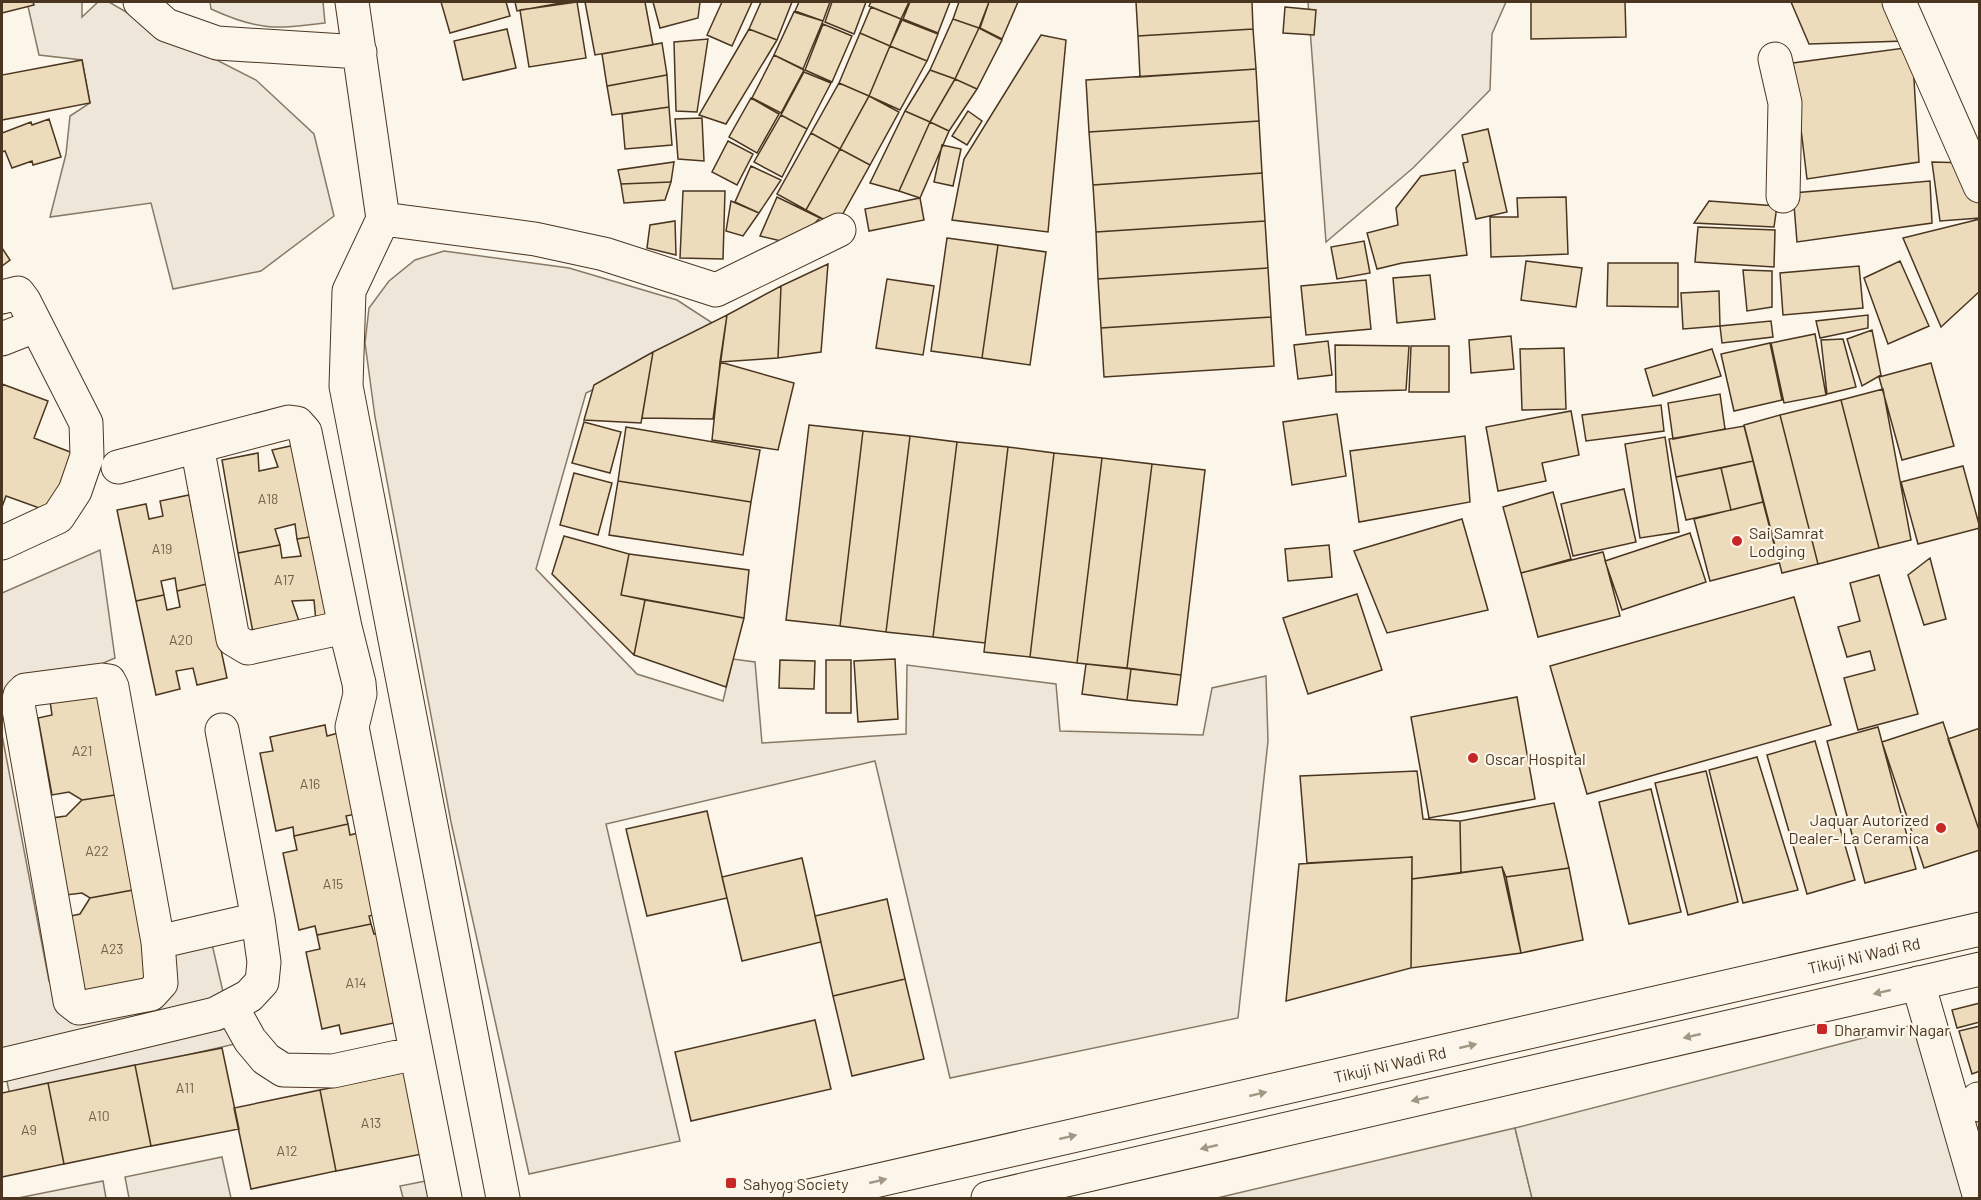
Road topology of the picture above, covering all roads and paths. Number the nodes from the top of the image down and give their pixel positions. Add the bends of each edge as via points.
1 (140, 2) edge
2 (352, 2) edge
3 (1899, 2) edge
4 (360, 52) junction
5 (1775, 59) dead end
6 (1980, 186) edge
7 (1783, 196) dead end
8 (383, 219) junction
9 (839, 230) dead end
10 (2, 297) edge
11 (35, 326) junction
12 (2, 339) edge
13 (197, 446) junction
14 (117, 467) dead end
15 (2, 543) edge
16 (345, 627) junction
17 (222, 730) dead end
18 (258, 920) junction
19 (1980, 929) edge
20 (158, 942) junction
21 (1980, 969) edge
22 (1918, 983) junction
23 (231, 1006) junction
24 (416, 1053) junction
25 (2, 1065) edge
26 (445, 1198) edge
27 (503, 1198) edge
28 (800, 1198) edge
29 (988, 1198) edge
30 (1980, 1198) edge

1 - 4 street via 166,25 217,43
2 - 4 street
3 - 6 street
4 - 8 street
5 - 7 street via 1785,103
8 - 9 street via 536,239 617,256 716,290
8 - 27 street via 349,291 346,386
10 - 11 street via 18,293
11 - 12 street
11 - 15 street via 86,423 87,456 75,491 58,517
13 - 14 street
13 - 16 street via 233,639 248,648
13 - 16 street via 289,422 297,423 305,432
16 - 24 street via 360,694 352,727
17 - 18 street
18 - 20 street
18 - 23 street via 264,962 262,982 249,996
28 -> 19 street, Tikuji Ni Wadi Rd
20 - 20 street via 109,681 25,690 18,704 73,1005 79,1008 156,991 161,983
21 - 22 street
22 -> 29 street
22 - 30 street
23 - 24 street via 250,1040 266,1059 283,1070 333,1071
23 - 25 street via 215,1014
24 - 26 street

